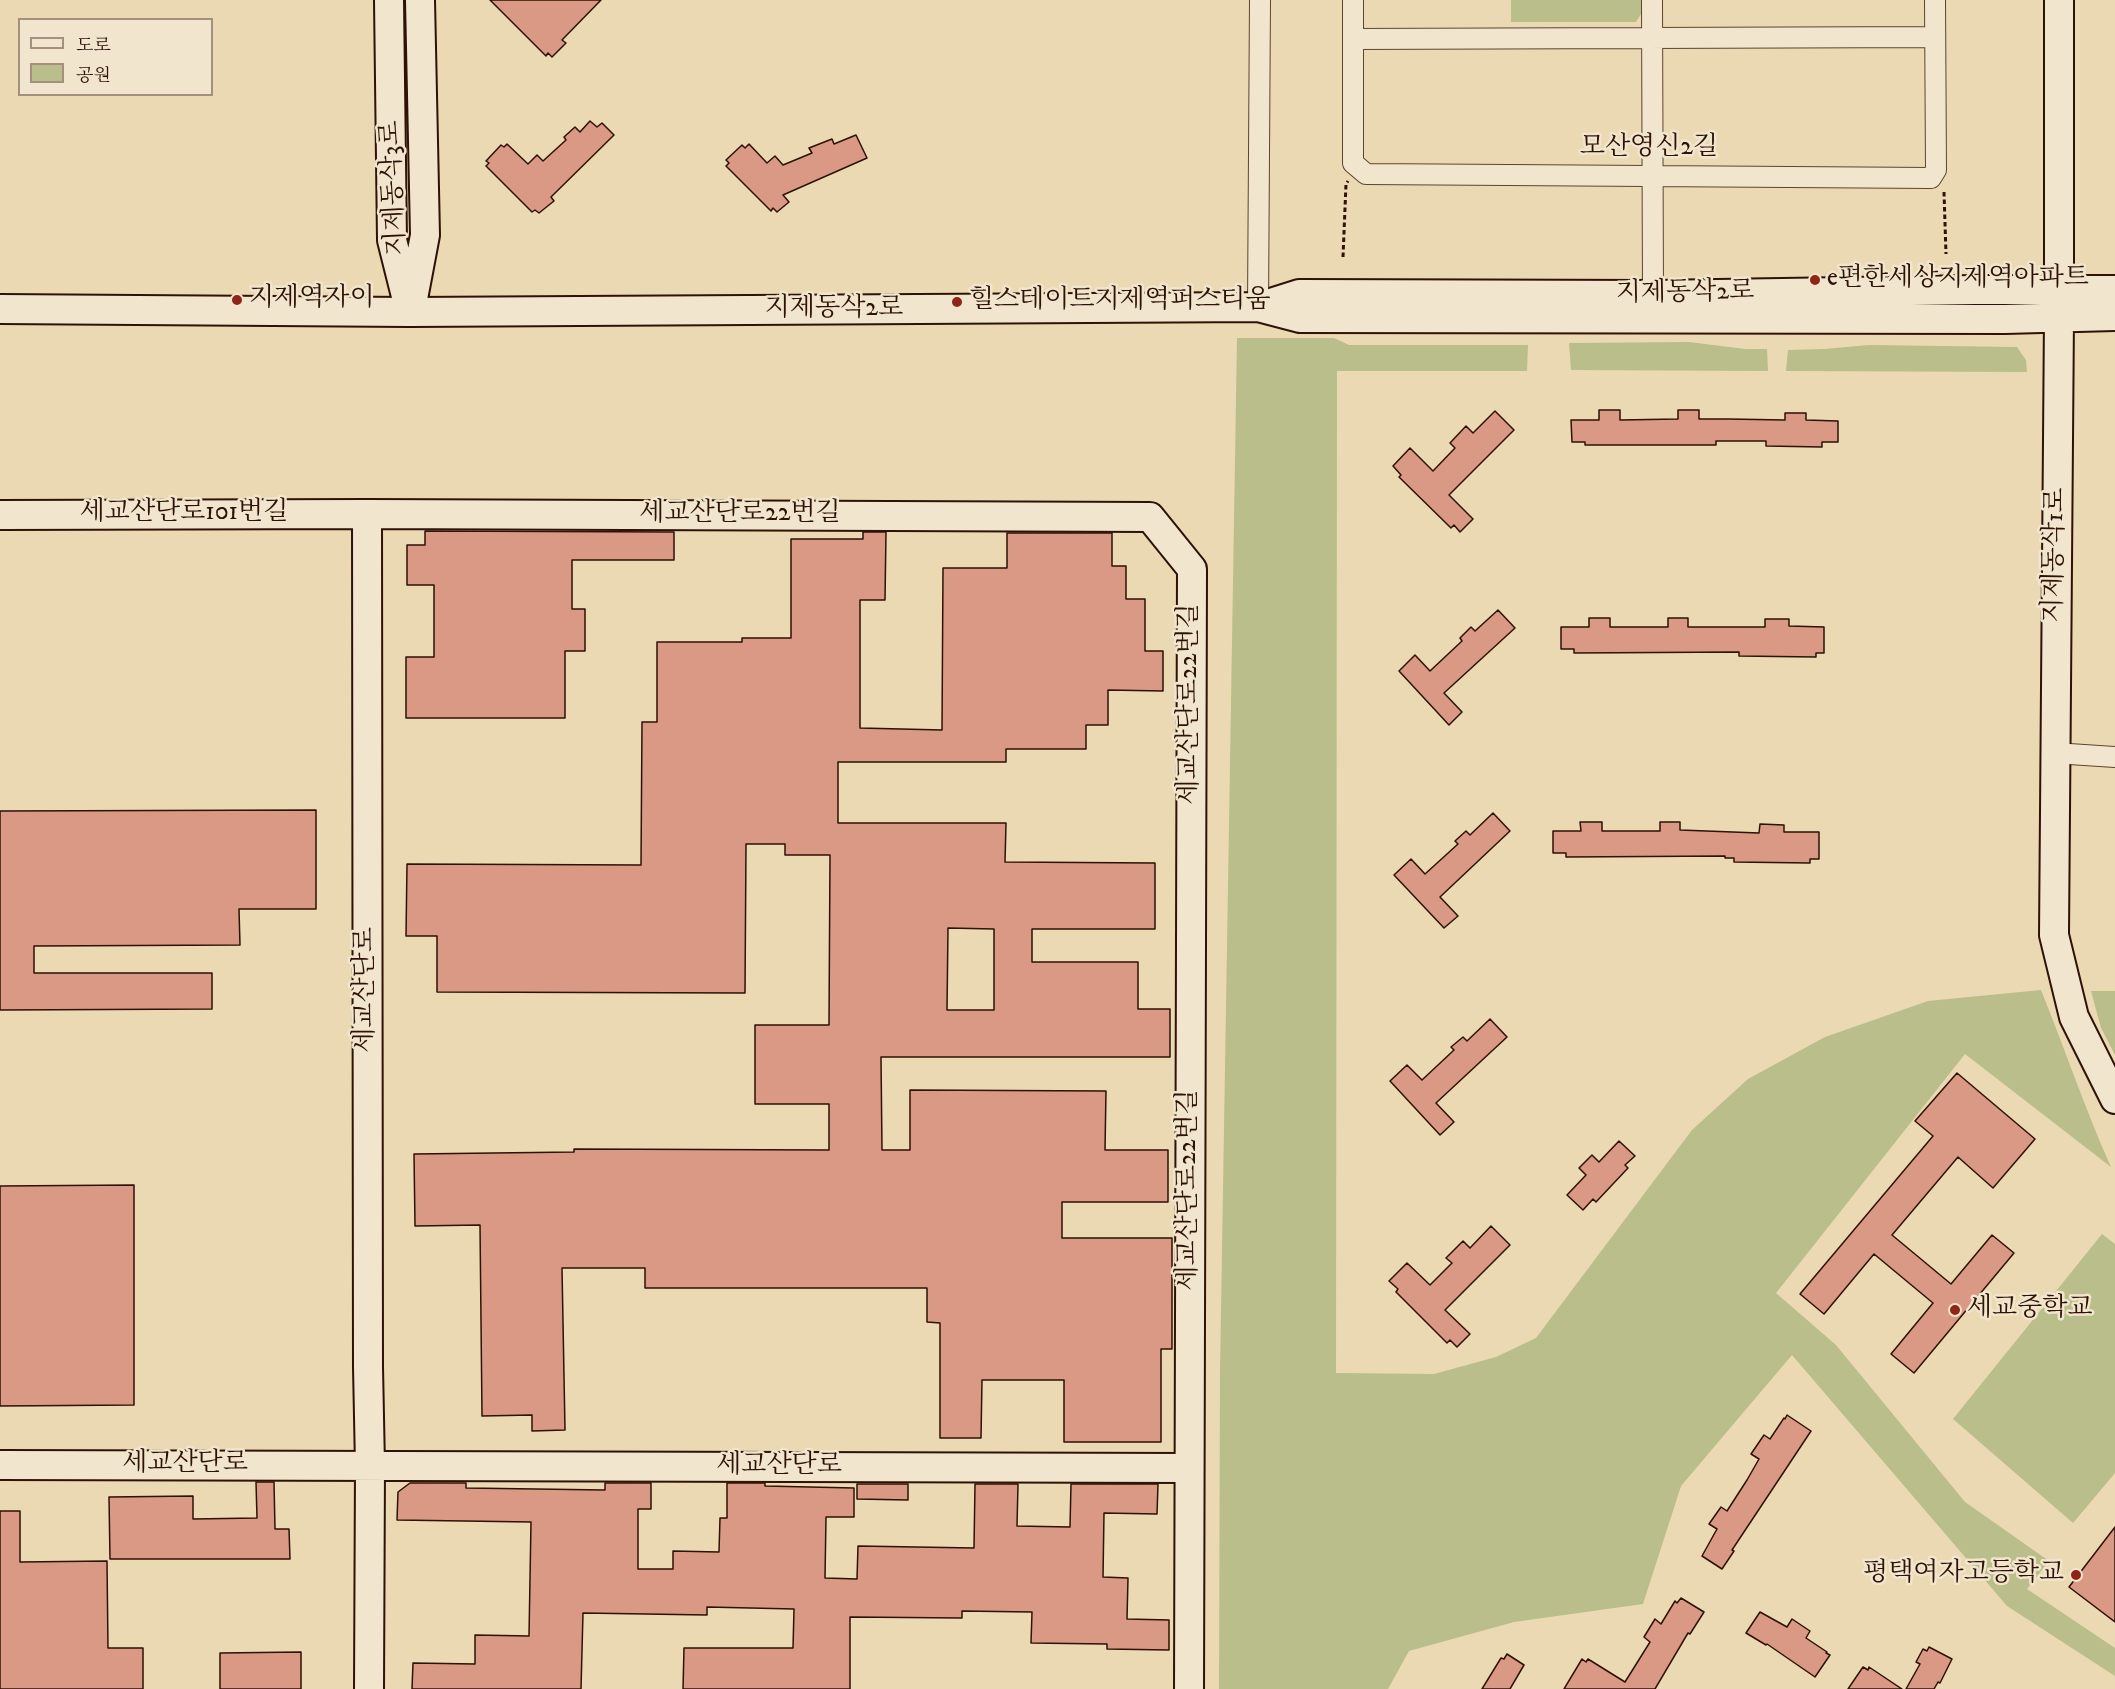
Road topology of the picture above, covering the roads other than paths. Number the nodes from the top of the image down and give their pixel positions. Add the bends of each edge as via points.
1 (389, 0) edge
2 (420, 0) edge
3 (1260, 0) edge
4 (1353, 0) edge
5 (1652, 0) edge
6 (1935, 0) edge
7 (2059, 0) edge
8 (1652, 38) junction
9 (1935, 38) junction
10 (1353, 39) junction
11 (1653, 176) junction
12 (2115, 290) edge
13 (1653, 295) junction
14 (2059, 303) junction
15 (1258, 307) junction
16 (0, 309) edge
17 (410, 312) junction
18 (2115, 316) edge
19 (367, 514) junction
20 (0, 515) edge
21 (2054, 753) junction
22 (2115, 757) edge
23 (2115, 1099) edge
24 (0, 1464) edge
25 (370, 1466) junction
26 (1189, 1468) junction
27 (369, 1689) edge
28 (1189, 1689) edge

1 - 17 street, 지제동삭3로 via 392,240
2 - 17 street, 지제동삭3로 via 425,235
3 - 15 street
4 - 10 street
5 - 8 street
6 - 9 street
7 - 14 street, 지제동삭1로
8 - 9 street
8 - 10 street
8 - 11 street
9 - 11 street, 모산영신2길 via 1936,170 1931,178
10 - 11 street, 모산영신2길 via 1353,163 1366,174
11 - 13 street
12 - 14 street, 지제동삭2로
13 - 14 street, 지제동삭2로
13 - 15 street, 지제동삭2로 via 1299,294
14 - 15 street, 지제동삭2로 via 2005,319 1300,318
14 - 18 street, 지제동삭2로
14 - 21 street, 지제동삭1로
15 - 17 street, 지제동삭2로
16 - 17 street, 지제동삭2로
19 - 20 street, 세교산단로101번길
19 - 25 street, 세교산단로
19 - 26 street, 세교산단로22번길 via 1150,517 1192,569
21 - 22 street
21 - 23 street, 지제동삭1로 via 2054,935 2074,1017
24 - 25 street, 세교산단로
25 - 26 street, 세교산단로
25 - 27 street, 세교산단로
26 - 28 street, 세교산단로22번길

